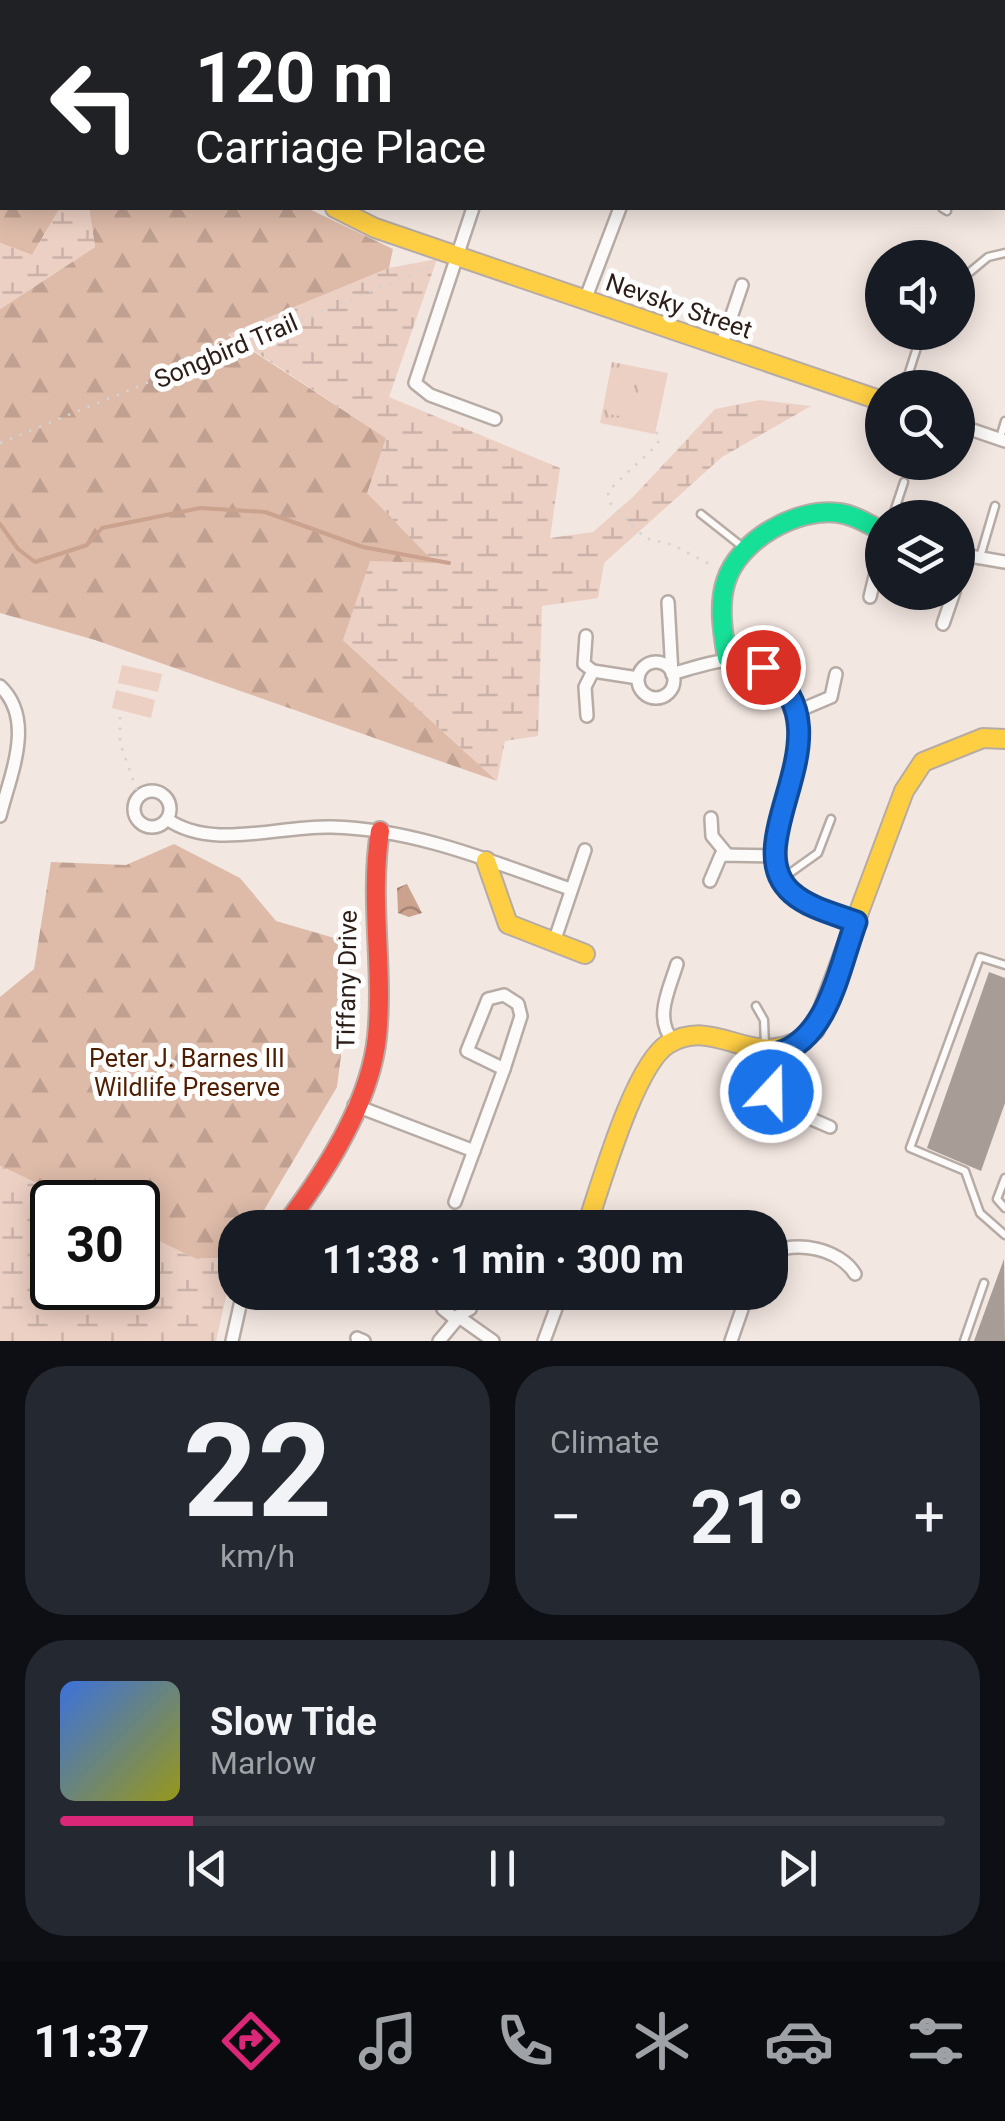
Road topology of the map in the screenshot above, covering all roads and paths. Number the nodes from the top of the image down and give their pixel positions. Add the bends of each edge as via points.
1 (339, 210) edge
2 (472, 210) edge
3 (619, 210) edge
4 (1005, 252) edge
5 (452, 255) junction
6 (975, 268) edge
7 (742, 285) dead end
8 (585, 300) junction
9 (721, 347) junction
10 (865, 395) edge
11 (495, 418) dead end
12 (1005, 421) edge
13 (975, 431) edge
14 (656, 432) dead end
15 (1002, 440) edge
16 (0, 442) edge
17 (904, 482) dead end
18 (898, 500) edge
19 (995, 506) dead end
20 (701, 514) dead end
21 (865, 523) edge
22 (745, 549) junction
23 (975, 557) edge
24 (980, 558) junction
25 (1005, 562) edge
26 (726, 573) junction
27 (668, 602) dead end
28 (948, 610) edge
29 (944, 624) dead end
30 (586, 636) dead end
31 (727, 658) junction
32 (593, 671) junction
33 (672, 674) junction
34 (836, 674) dead end
35 (638, 678) junction
36 (0, 686) edge
37 (798, 711) junction
38 (587, 716) dead end
39 (120, 717) dead end
40 (1005, 738) edge
41 (139, 796) junction
42 (0, 816) edge
43 (711, 818) dead end
44 (167, 819) junction
45 (831, 819) dead end
46 (380, 831) junction
47 (585, 850) dead end
48 (726, 853) junction
49 (777, 856) junction
50 (486, 861) junction
51 (782, 879) junction
52 (710, 881) dead end
53 (570, 890) junction
54 (856, 922) junction
55 (554, 942) junction
56 (585, 954) dead end
57 (678, 964) dead end
58 (1005, 965) edge
59 (756, 1006) dead end
60 (674, 1042) junction
61 (772, 1053) junction
62 (504, 1069) junction
63 (354, 1104) junction
64 (830, 1127) dead end
65 (474, 1152) junction
66 (1005, 1178) edge
67 (455, 1202) dead end
68 (1005, 1208) edge
69 (297, 1210) edge
70 (593, 1210) edge
71 (1005, 1235) edge
72 (788, 1247) edge
73 (855, 1274) dead end
74 (984, 1283) dead end
75 (239, 1310) edge
76 (445, 1310) edge
77 (469, 1310) edge
78 (555, 1310) edge
79 (742, 1310) edge
80 (459, 1318) junction
81 (232, 1341) edge
82 (439, 1341) edge
83 (493, 1341) edge
84 (544, 1341) edge
85 (731, 1341) edge
86 (964, 1341) edge

1 - 5 street, Nevsky Street
2 - 5 street
3 - 8 street
4 - 6 lane
5 - 8 street, Nevsky Street
5 - 11 street via 415,384
5 - 16 path, Songbird Trail via 432,270
7 - 9 street
8 - 9 street, Nevsky Street
9 - 10 street, Nevsky Street
12 - 15 lane
13 - 15 street
14 - 26 path via 660,438 651,453 608,491 612,506 645,538 673,544
17 - 18 lane
19 - 24 lane
20 - 22 lane
21 - 22 street via 817,512 786,522
22 - 26 street
23 - 24 street
24 - 25 street
26 - 31 street via 720,617
27 - 33 street
28 - 29 street
30 - 32 street via 584,664
31 - 33 street
31 - 37 street via 775,676
32 - 35 street
32 - 38 street via 585,687
33 - 35 street via 653,662
33 - 35 street via 670,690 655,698 644,694
34 - 37 street via 831,697
36 - 42 street via 19,722
37 - 49 street via 799,744
39 - 41 path via 120,743
40 - 54 street via 983,738 923,762 904,791
41 - 44 street via 155,791 166,797
41 - 44 street via 134,807 141,823 152,827
43 - 48 street via 712,836
44 - 46 street via 197,835 279,828
45 - 51 lane via 818,853
46 - 50 street
46 - 63 street, Tiffany Drive via 372,864 376,1039
47 - 53 street
48 - 49 street
48 - 52 street via 716,860
49 - 51 street
50 - 53 street
50 - 55 street via 508,924
51 - 54 street via 806,902
53 - 55 street
54 - 61 street via 815,1030 799,1046
55 - 56 street
57 - 60 street via 663,1007
58 - 71 lane via 980,957 910,1148 965,1171 980,1213
59 - 61 lane
60 - 61 street via 708,1035
60 - 70 street via 652,1058
61 - 64 street via 777,1104
62 - 62 street via 521,1016 518,1004 504,995 488,999 467,1051
62 - 65 street
63 - 65 street
63 - 69 street, Tiffany Drive
65 - 67 street
66 - 68 lane via 998,1199
72 - 73 street via 839,1259
74 - 86 lane
75 - 81 street
76 - 80 street
77 - 80 street
78 - 84 street
79 - 85 street
80 - 82 street
80 - 83 street

